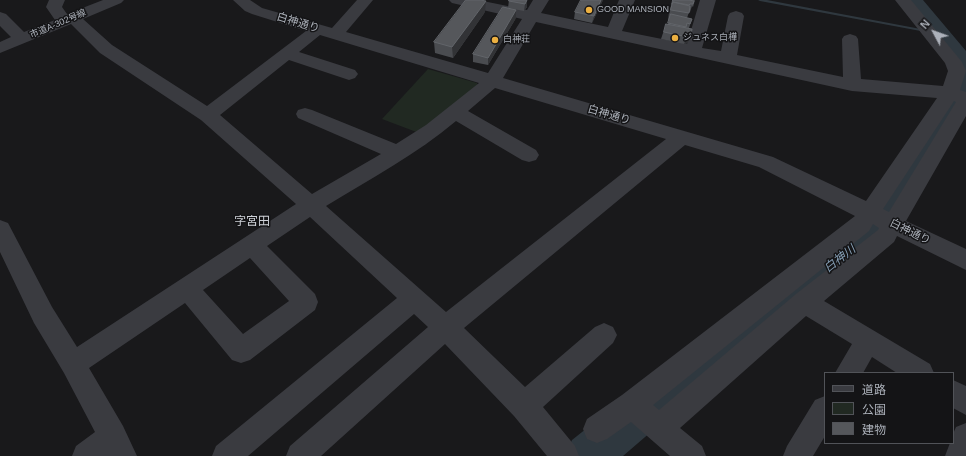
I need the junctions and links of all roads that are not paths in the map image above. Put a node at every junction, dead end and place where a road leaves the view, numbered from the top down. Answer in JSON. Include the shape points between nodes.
{"nodes":[{"id":1,"x":57,"y":0,"type":"edge"},
{"id":2,"x":116,"y":0,"type":"edge"},
{"id":3,"x":241,"y":0,"type":"edge"},
{"id":4,"x":365,"y":0,"type":"edge"},
{"id":5,"x":457,"y":0,"type":"edge"},
{"id":6,"x":627,"y":0,"type":"edge"},
{"id":7,"x":708,"y":0,"type":"edge"},
{"id":8,"x":903,"y":0,"type":"edge"},
{"id":9,"x":921,"y":0,"type":"edge"},
{"id":10,"x":536,"y":8,"type":"edge"},
{"id":11,"x":736,"y":16,"type":"dead end"},
{"id":12,"x":0,"y":17,"type":"edge"},
{"id":13,"x":69,"y":19,"type":"junction"},
{"id":14,"x":326,"y":32,"type":"junction"},
{"id":15,"x":613,"y":34,"type":"junction"},
{"id":16,"x":850,"y":38,"type":"dead end"},
{"id":17,"x":22,"y":39,"type":"junction"},
{"id":18,"x":0,"y":48,"type":"edge"},
{"id":19,"x":693,"y":51,"type":"junction"},
{"id":20,"x":286,"y":54,"type":"junction"},
{"id":21,"x":966,"y":57,"type":"edge"},
{"id":22,"x":728,"y":58,"type":"junction"},
{"id":23,"x":349,"y":74,"type":"dead end"},
{"id":24,"x":492,"y":81,"type":"junction"},
{"id":25,"x":852,"y":84,"type":"junction"},
{"id":26,"x":959,"y":97,"type":"edge"},
{"id":27,"x":455,"y":112,"type":"junction"},
{"id":28,"x":305,"y":114,"type":"dead end"},
{"id":29,"x":208,"y":115,"type":"junction"},
{"id":30,"x":682,"y":137,"type":"junction"},
{"id":31,"x":398,"y":153,"type":"junction"},
{"id":32,"x":529,"y":156,"type":"dead end"},
{"id":33,"x":311,"y":205,"type":"junction"},
{"id":34,"x":881,"y":218,"type":"junction"},
{"id":35,"x":0,"y":229,"type":"edge"},
{"id":36,"x":252,"y":244,"type":"junction"},
{"id":37,"x":966,"y":260,"type":"edge"},
{"id":38,"x":187,"y":288,"type":"junction"},
{"id":39,"x":414,"y":299,"type":"junction"},
{"id":40,"x":805,"y":302,"type":"junction"},
{"id":41,"x":446,"y":327,"type":"junction"},
{"id":42,"x":604,"y":335,"type":"dead end"},
{"id":43,"x":868,"y":341,"type":"junction"},
{"id":44,"x":73,"y":364,"type":"junction"},
{"id":45,"x":849,"y":372,"type":"edge"},
{"id":46,"x":918,"y":372,"type":"edge"},
{"id":47,"x":954,"y":394,"type":"edge"},
{"id":48,"x":966,"y":401,"type":"edge"},
{"id":49,"x":524,"y":406,"type":"junction"},
{"id":50,"x":824,"y":412,"type":"edge"},
{"id":51,"x":644,"y":415,"type":"junction"},
{"id":52,"x":597,"y":429,"type":"dead end"},
{"id":53,"x":966,"y":437,"type":"edge"},
{"id":54,"x":118,"y":446,"type":"edge"},
{"id":55,"x":86,"y":456,"type":"edge"},
{"id":56,"x":226,"y":456,"type":"edge"},
{"id":57,"x":300,"y":456,"type":"edge"},
{"id":58,"x":565,"y":456,"type":"edge"},
{"id":59,"x":692,"y":456,"type":"edge"},
{"id":60,"x":797,"y":456,"type":"edge"},
{"id":61,"x":959,"y":456,"type":"edge"}],
"edges":[{"from":1,"to":13,"type":"street","via":[[54,6]]},
{"from":2,"to":13,"type":"street","name":"市道A-302号線"},
{"from":3,"to":14,"type":"street","name":"白神通り","via":[[257,11]]},
{"from":4,"to":14,"type":"street"},
{"from":5,"to":10,"type":"street"},
{"from":6,"to":15,"type":"street"},
{"from":7,"to":19,"type":"street"},
{"from":8,"to":26,"type":"street","via":[[953,62],[957,71]]},
{"from":9,"to":21,"type":"street"},
{"from":10,"to":15,"type":"street"},
{"from":10,"to":24,"type":"street"},
{"from":11,"to":22,"type":"street"},
{"from":12,"to":17,"type":"street"},
{"from":13,"to":17,"type":"street","name":"市道A-302号線"},
{"from":13,"to":29,"type":"street","via":[[106,49]]},
{"from":14,"to":20,"type":"street"},
{"from":14,"to":24,"type":"street","name":"白神通り"},
{"from":15,"to":19,"type":"street"},
{"from":16,"to":25,"type":"street"},
{"from":17,"to":18,"type":"street","name":"市道A-302号線"},
{"from":19,"to":22,"type":"street"},
{"from":20,"to":23,"type":"street"},
{"from":20,"to":29,"type":"street"},
{"from":22,"to":25,"type":"street"},
{"from":24,"to":27,"type":"street"},
{"from":24,"to":30,"type":"street","name":"白神通り"},
{"from":25,"to":26,"type":"street"},
{"from":26,"to":34,"type":"street"},
{"from":27,"to":31,"type":"street"},
{"from":27,"to":32,"type":"street"},
{"from":28,"to":31,"type":"street"},
{"from":29,"to":33,"type":"street"},
{"from":30,"to":34,"type":"street","name":"白神通り","via":[[766,162]]},
{"from":30,"to":41,"type":"street"},
{"from":31,"to":33,"type":"street"},
{"from":33,"to":36,"type":"street"},
{"from":33,"to":39,"type":"street"},
{"from":34,"to":37,"type":"street","name":"白神通り"},
{"from":34,"to":40,"type":"street","via":[[886,236]]},
{"from":34,"to":51,"type":"street","via":[[861,224]]},
{"from":35,"to":44,"type":"street","via":[[43,315]]},
{"from":36,"to":38,"type":"street"},
{"from":36,"to":38,"type":"street","via":[[306,302],[241,351]]},
{"from":38,"to":44,"type":"street"},
{"from":39,"to":41,"type":"street"},
{"from":39,"to":56,"type":"street"},
{"from":40,"to":43,"type":"street"},
{"from":40,"to":51,"type":"street"},
{"from":41,"to":49,"type":"street"},
{"from":41,"to":57,"type":"street"},
{"from":42,"to":49,"type":"street"},
{"from":43,"to":45,"type":"street"},
{"from":43,"to":46,"type":"street"},
{"from":44,"to":54,"type":"street"},
{"from":47,"to":48,"type":"street"},
{"from":49,"to":58,"type":"street"},
{"from":50,"to":60,"type":"street"},
{"from":51,"to":52,"type":"street"},
{"from":51,"to":59,"type":"street"},
{"from":53,"to":61,"type":"street"},
{"from":54,"to":55,"type":"street"}]}
